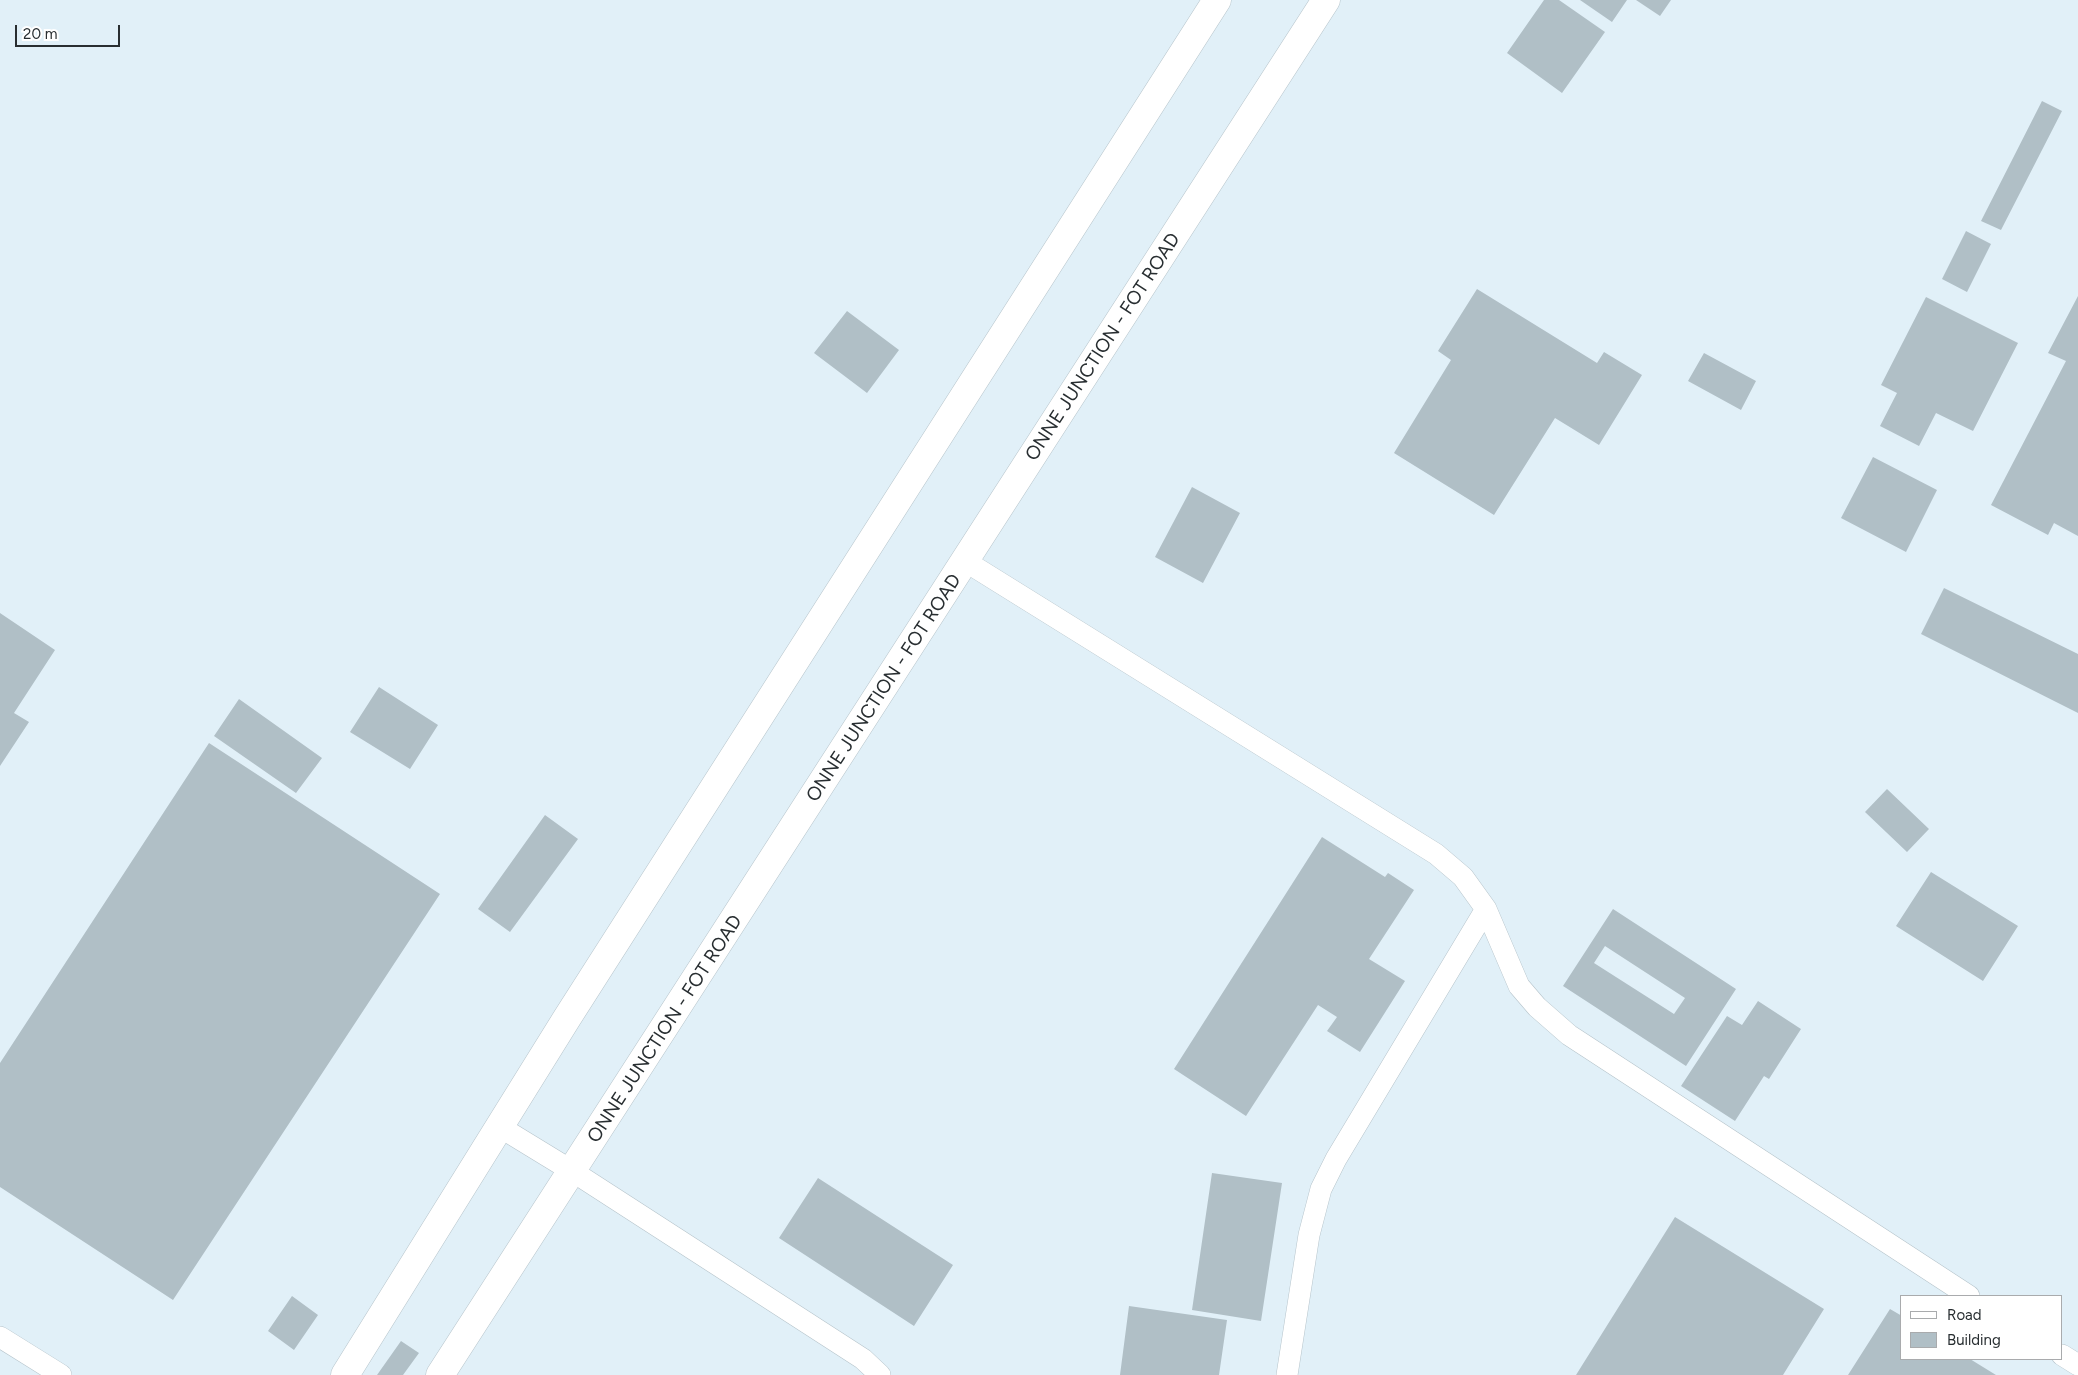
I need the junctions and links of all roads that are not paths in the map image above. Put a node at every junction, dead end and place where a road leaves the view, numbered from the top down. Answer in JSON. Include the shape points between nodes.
{"nodes":[{"id":1,"x":1217,"y":0,"type":"edge"},
{"id":2,"x":1326,"y":0,"type":"edge"},
{"id":3,"x":965,"y":561,"type":"junction"},
{"id":4,"x":1486,"y":909,"type":"junction"},
{"id":5,"x":500,"y":1127,"type":"junction"},
{"id":6,"x":572,"y":1171,"type":"junction"},
{"id":7,"x":1967,"y":1295,"type":"edge"},
{"id":8,"x":0,"y":1337,"type":"edge"},
{"id":9,"x":2063,"y":1356,"type":"edge"},
{"id":10,"x":2078,"y":1365,"type":"edge"},
{"id":11,"x":61,"y":1375,"type":"edge"},
{"id":12,"x":345,"y":1375,"type":"edge"},
{"id":13,"x":440,"y":1375,"type":"edge"},
{"id":14,"x":880,"y":1375,"type":"edge"},
{"id":15,"x":1287,"y":1375,"type":"edge"}],
"edges":[{"from":1,"to":5,"type":"street"},
{"from":2,"to":3,"type":"street","name":"ONNE JUNCTION - FOT ROAD"},
{"from":3,"to":4,"type":"lane","via":[[1436,854],[1463,877]]},
{"from":3,"to":6,"type":"street","name":"ONNE JUNCTION - FOT ROAD"},
{"from":4,"to":7,"type":"lane","via":[[1519,986],[1569,1035]]},
{"from":4,"to":15,"type":"lane","via":[[1321,1188],[1309,1235]]},
{"from":5,"to":6,"type":"lane"},
{"from":5,"to":12,"type":"street"},
{"from":6,"to":13,"type":"street","name":"ONNE JUNCTION - FOT ROAD"},
{"from":6,"to":14,"type":"lane","via":[[863,1359]]},
{"from":8,"to":11,"type":"lane"},
{"from":9,"to":10,"type":"lane"}]}
